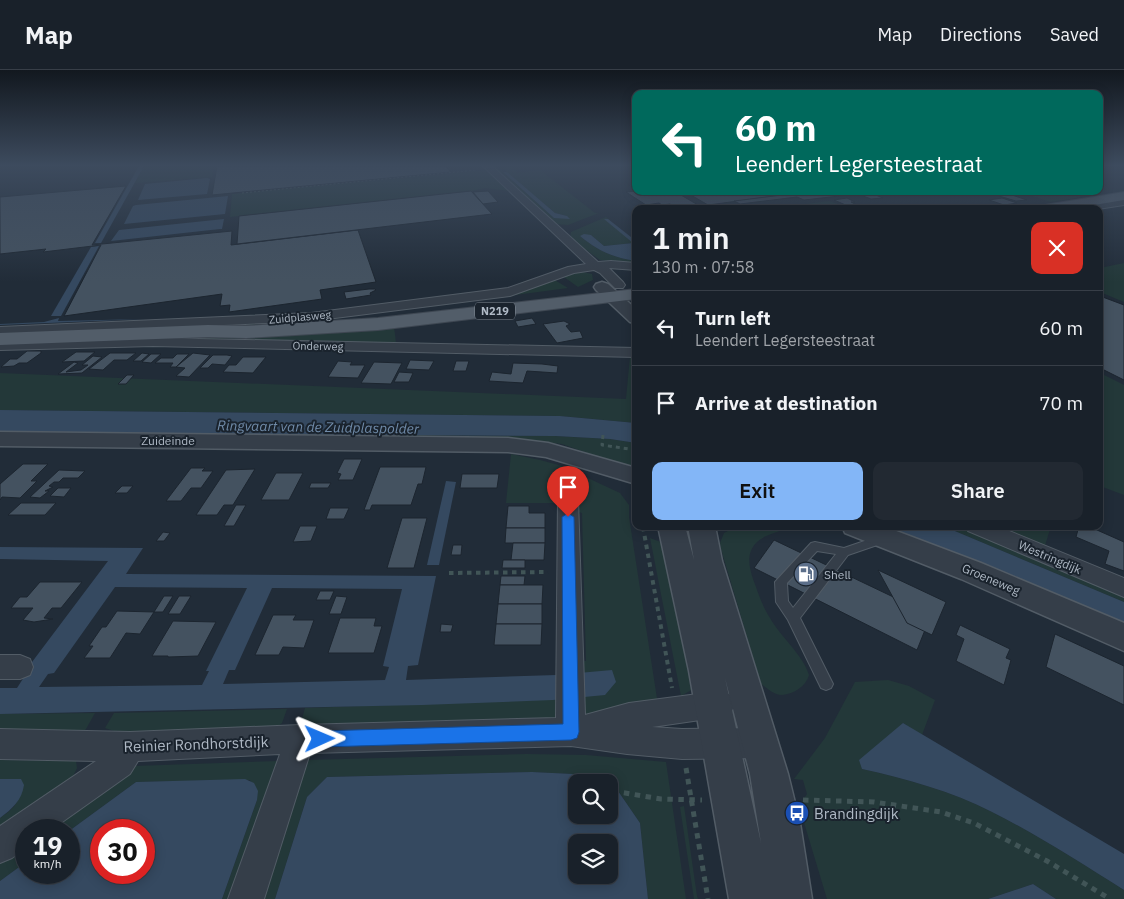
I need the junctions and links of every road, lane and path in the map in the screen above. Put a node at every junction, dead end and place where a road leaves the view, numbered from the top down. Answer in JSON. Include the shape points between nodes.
{"nodes":[{"id":1,"x":528,"y":205,"type":"edge"},
{"id":2,"x":632,"y":265,"type":"edge"},
{"id":3,"x":595,"y":266,"type":"junction"},
{"id":4,"x":627,"y":298,"type":"edge"},
{"id":5,"x":0,"y":331,"type":"edge"},
{"id":6,"x":0,"y":338,"type":"edge"},
{"id":7,"x":0,"y":346,"type":"edge"},
{"id":8,"x":632,"y":353,"type":"edge"},
{"id":9,"x":603,"y":435,"type":"dead end"},
{"id":10,"x":0,"y":440,"type":"edge"},
{"id":11,"x":632,"y":449,"type":"edge"},
{"id":12,"x":575,"y":458,"type":"junction"},
{"id":13,"x":632,"y":475,"type":"edge"},
{"id":14,"x":632,"y":489,"type":"edge"},
{"id":15,"x":568,"y":499,"type":"dead end"},
{"id":16,"x":644,"y":530,"type":"edge"},
{"id":17,"x":672,"y":530,"type":"edge"},
{"id":18,"x":702,"y":530,"type":"edge"},
{"id":19,"x":986,"y":530,"type":"edge"},
{"id":20,"x":849,"y":539,"type":"edge"},
{"id":21,"x":449,"y":572,"type":"dead end"},
{"id":22,"x":569,"y":572,"type":"junction"},
{"id":23,"x":1124,"y":588,"type":"edge"},
{"id":24,"x":794,"y":618,"type":"junction"},
{"id":25,"x":1124,"y":637,"type":"edge"},
{"id":26,"x":826,"y":684,"type":"dead end"},
{"id":27,"x":713,"y":704,"type":"junction"},
{"id":28,"x":749,"y":704,"type":"junction"},
{"id":29,"x":676,"y":710,"type":"junction"},
{"id":30,"x":571,"y":722,"type":"junction"},
{"id":31,"x":300,"y":739,"type":"junction"},
{"id":32,"x":760,"y":743,"type":"junction"},
{"id":33,"x":0,"y":744,"type":"edge"},
{"id":34,"x":721,"y":744,"type":"junction"},
{"id":35,"x":130,"y":747,"type":"junction"},
{"id":36,"x":618,"y":792,"type":"edge"},
{"id":37,"x":692,"y":800,"type":"junction"},
{"id":38,"x":732,"y":800,"type":"junction"},
{"id":39,"x":775,"y":800,"type":"junction"},
{"id":40,"x":0,"y":846,"type":"edge"},
{"id":41,"x":246,"y":899,"type":"edge"},
{"id":42,"x":708,"y":899,"type":"edge"},
{"id":43,"x":751,"y":899,"type":"edge"},
{"id":44,"x":790,"y":899,"type":"edge"},
{"id":45,"x":1110,"y":899,"type":"edge"}],
"edges":[{"from":1,"to":3,"type":"street"},
{"from":2,"to":3,"type":"street","name":"Zuidplasweg"},
{"from":3,"to":4,"type":"street","via":[[604,270]]},
{"from":3,"to":4,"type":"street","via":[[594,270]]},
{"from":3,"to":5,"type":"street","name":"Zuidplasweg","via":[[572,270],[510,292],[311,317]]},
{"from":4,"to":6,"type":"main road","name":"Zuidplasweg","number":"N219","via":[[378,324],[246,332]]},
{"from":7,"to":8,"type":"street","name":"Onderweg","via":[[153,342]]},
{"from":9,"to":11,"type":"path","via":[[602,444]]},
{"from":10,"to":12,"type":"street","name":"Zuideinde","via":[[508,445],[548,450]]},
{"from":12,"to":13,"type":"street","name":"Zuideinde"},
{"from":12,"to":14,"type":"street","name":"Zuideinde","via":[[593,471]]},
{"from":15,"to":22,"type":"street"},
{"from":16,"to":29,"type":"path"},
{"from":17,"to":27,"type":"street"},
{"from":18,"to":28,"type":"street"},
{"from":19,"to":23,"type":"street","name":"Westringdijk"},
{"from":20,"to":24,"type":"lane"},
{"from":20,"to":24,"type":"lane","via":[[815,546],[781,582],[782,602]]},
{"from":20,"to":25,"type":"street","name":"Groeneweg","via":[[887,537]]},
{"from":21,"to":22,"type":"path"},
{"from":22,"to":30,"type":"street"},
{"from":24,"to":26,"type":"lane"},
{"from":27,"to":28,"type":"street","name":"Reinier Rondhorstdijk"},
{"from":27,"to":29,"type":"street","name":"Reinier Rondhorstdijk"},
{"from":27,"to":34,"type":"street"},
{"from":28,"to":32,"type":"street"},
{"from":29,"to":30,"type":"street","name":"Reinier Rondhorstdijk"},
{"from":30,"to":31,"type":"street","name":"Reinier Rondhorstdijk"},
{"from":30,"to":34,"type":"street","name":"Reinier Rondhorstdijk","via":[[627,740]]},
{"from":31,"to":35,"type":"street","name":"Reinier Rondhorstdijk"},
{"from":31,"to":41,"type":"street"},
{"from":32,"to":34,"type":"street","name":"Reinier Rondhorstdijk"},
{"from":32,"to":39,"type":"street"},
{"from":33,"to":35,"type":"street","name":"Reinier Rondhorstdijk"},
{"from":34,"to":38,"type":"street"},
{"from":35,"to":40,"type":"street","via":[[119,763]]},
{"from":36,"to":37,"type":"path"},
{"from":37,"to":38,"type":"path"},
{"from":37,"to":42,"type":"path"},
{"from":38,"to":43,"type":"street"},
{"from":39,"to":44,"type":"street"},
{"from":39,"to":45,"type":"path","via":[[874,802],[941,812],[974,823],[1031,852]]}]}
